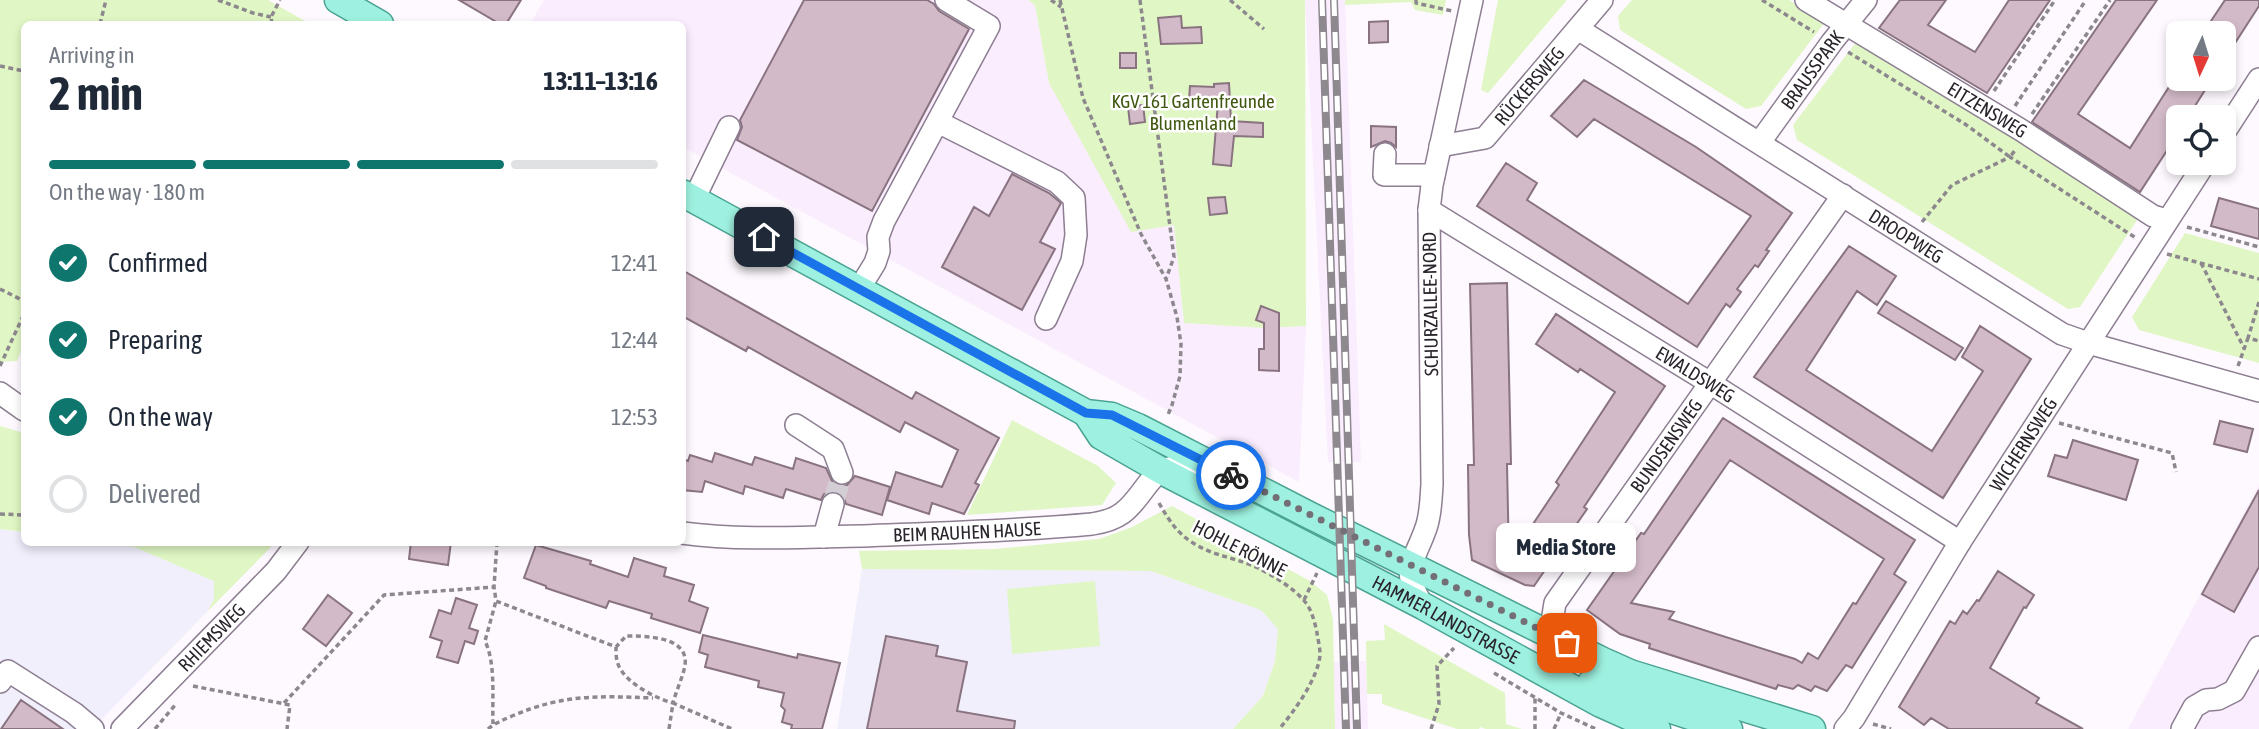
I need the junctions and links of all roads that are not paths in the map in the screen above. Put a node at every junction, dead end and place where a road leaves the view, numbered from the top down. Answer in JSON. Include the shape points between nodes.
{"nodes":[{"id":1,"x":338,"y":0,"type":"edge"},
{"id":2,"x":946,"y":0,"type":"edge"},
{"id":3,"x":1602,"y":0,"type":"edge"},
{"id":4,"x":1806,"y":0,"type":"edge"},
{"id":5,"x":1866,"y":0,"type":"edge"},
{"id":6,"x":1470,"y":7,"type":"edge"},
{"id":7,"x":375,"y":21,"type":"edge"},
{"id":8,"x":1847,"y":26,"type":"junction"},
{"id":9,"x":1578,"y":29,"type":"junction"},
{"id":10,"x":2259,"y":79,"type":"edge"},
{"id":11,"x":2236,"y":114,"type":"edge"},
{"id":12,"x":938,"y":122,"type":"junction"},
{"id":13,"x":729,"y":127,"type":"dead end"},
{"id":14,"x":1760,"y":142,"type":"junction"},
{"id":15,"x":1440,"y":146,"type":"junction"},
{"id":16,"x":1385,"y":154,"type":"dead end"},
{"id":17,"x":1434,"y":175,"type":"junction"},
{"id":18,"x":2197,"y":175,"type":"edge"},
{"id":19,"x":1843,"y":195,"type":"junction"},
{"id":20,"x":688,"y":196,"type":"edge"},
{"id":21,"x":1429,"y":210,"type":"junction"},
{"id":22,"x":2166,"y":222,"type":"junction"},
{"id":23,"x":859,"y":289,"type":"junction"},
{"id":24,"x":1046,"y":319,"type":"dead end"},
{"id":25,"x":2088,"y":343,"type":"junction"},
{"id":26,"x":1710,"y":383,"type":"junction"},
{"id":27,"x":2259,"y":391,"type":"edge"},
{"id":28,"x":0,"y":393,"type":"edge"},
{"id":29,"x":21,"y":408,"type":"edge"},
{"id":30,"x":1086,"y":413,"type":"junction"},
{"id":31,"x":796,"y":425,"type":"dead end"},
{"id":32,"x":1161,"y":471,"type":"junction"},
{"id":33,"x":842,"y":473,"type":"dead end"},
{"id":34,"x":1229,"y":474,"type":"junction"},
{"id":35,"x":832,"y":504,"type":"tunnel mouth"},
{"id":36,"x":686,"y":534,"type":"edge"},
{"id":37,"x":824,"y":537,"type":"junction"},
{"id":38,"x":1960,"y":542,"type":"junction"},
{"id":39,"x":295,"y":546,"type":"edge"},
{"id":40,"x":1410,"y":565,"type":"junction"},
{"id":41,"x":1423,"y":606,"type":"junction"},
{"id":42,"x":1549,"y":634,"type":"junction"},
{"id":43,"x":2259,"y":647,"type":"edge"},
{"id":44,"x":1519,"y":659,"type":"junction"},
{"id":45,"x":0,"y":682,"type":"edge"},
{"id":46,"x":93,"y":729,"type":"edge"},
{"id":47,"x":122,"y":729,"type":"edge"},
{"id":48,"x":1657,"y":729,"type":"edge"},
{"id":49,"x":1729,"y":729,"type":"edge"},
{"id":50,"x":1812,"y":729,"type":"edge"},
{"id":51,"x":1845,"y":729,"type":"edge"},
{"id":52,"x":2182,"y":729,"type":"edge"}],
"edges":[{"from":1,"to":7,"type":"main road"},
{"from":2,"to":12,"type":"street","via":[[989,26]]},
{"from":3,"to":9,"type":"street","name":"RÜCKERSWEG"},
{"from":4,"to":8,"type":"street","name":"EITZENSWEG"},
{"from":5,"to":8,"type":"street","name":"BRAUSSPARK"},
{"from":6,"to":15,"type":"street","name":"SCHURZALLEE-NORD"},
{"from":8,"to":14,"type":"street","name":"BRAUSSPARK"},
{"from":8,"to":22,"type":"street","name":"EITZENSWEG"},
{"from":9,"to":14,"type":"street","name":"DROOPWEG"},
{"from":9,"to":15,"type":"street","name":"RÜCKERSWEG","via":[[1485,138]]},
{"from":10,"to":11,"type":"street"},
{"from":12,"to":23,"type":"street","via":[[884,221],[875,263]]},
{"from":12,"to":24,"type":"street","via":[[1057,182],[1074,198],[1072,261]]},
{"from":13,"to":20,"type":"street"},
{"from":14,"to":19,"type":"street","name":"DROOPWEG"},
{"from":15,"to":17,"type":"street","name":"SCHURZALLEE-NORD"},
{"from":16,"to":17,"type":"street","via":[[1384,174]]},
{"from":17,"to":21,"type":"street","name":"SCHURZALLEE-NORD"},
{"from":18,"to":22,"type":"street","name":"WICHERNSWEG"},
{"from":19,"to":25,"type":"street","name":"DROOPWEG","via":[[2062,334]]},
{"from":19,"to":26,"type":"street","name":"BUNDSENSWEG"},
{"from":20,"to":23,"type":"main road"},
{"from":21,"to":26,"type":"street","name":"EWALDSWEG"},
{"from":21,"to":40,"type":"street","name":"SCHURZALLEE-NORD","via":[[1432,484],[1427,527]]},
{"from":22,"to":25,"type":"street","name":"WICHERNSWEG"},
{"from":23,"to":30,"type":"main road"},
{"from":25,"to":27,"type":"street","name":"DROOPWEG"},
{"from":25,"to":38,"type":"street","name":"WICHERNSWEG"},
{"from":26,"to":38,"type":"street","name":"EWALDSWEG"},
{"from":26,"to":42,"type":"street","name":"BUNDSENSWEG","via":[[1555,603]]},
{"from":28,"to":29,"type":"street"},
{"from":30,"to":32,"type":"main road","name":"HAMMER LANDSTRASSE","via":[[1101,436]]},
{"from":30,"to":34,"type":"main road","name":"HAMMER LANDSTRASSE","via":[[1112,415]]},
{"from":31,"to":33,"type":"street","via":[[833,449]]},
{"from":32,"to":34,"type":"street","via":[[1185,468]]},
{"from":32,"to":37,"type":"street","name":"BEIM RAUHEN HAUSE","via":[[1125,512],[1107,522]]},
{"from":32,"to":41,"type":"main road","name":"HAMMER LANDSTRASSE"},
{"from":34,"to":40,"type":"main road","name":"HAMMER LANDSTRASSE"},
{"from":35,"to":37,"type":"street"},
{"from":36,"to":37,"type":"street","name":"BEIM RAUHEN HAUSE"},
{"from":38,"to":51,"type":"street","name":"WICHERNSWEG"},
{"from":39,"to":47,"type":"street","name":"RHIEMSWEG"},
{"from":40,"to":41,"type":"street","via":[[1413,590]]},
{"from":40,"to":42,"type":"main road","name":"HAMMER LANDSTRASSE"},
{"from":41,"to":44,"type":"main road","name":"HAMMER LANDSTRASSE"},
{"from":42,"to":50,"type":"main road","name":"HAMMER LANDSTRASSE","via":[[1630,673]]},
{"from":43,"to":52,"type":"street","via":[[2234,691],[2194,707]]},
{"from":44,"to":48,"type":"main road","name":"HAMMER LANDSTRASSE"},
{"from":44,"to":49,"type":"main road"},
{"from":45,"to":46,"type":"street","via":[[8,671]]}]}
